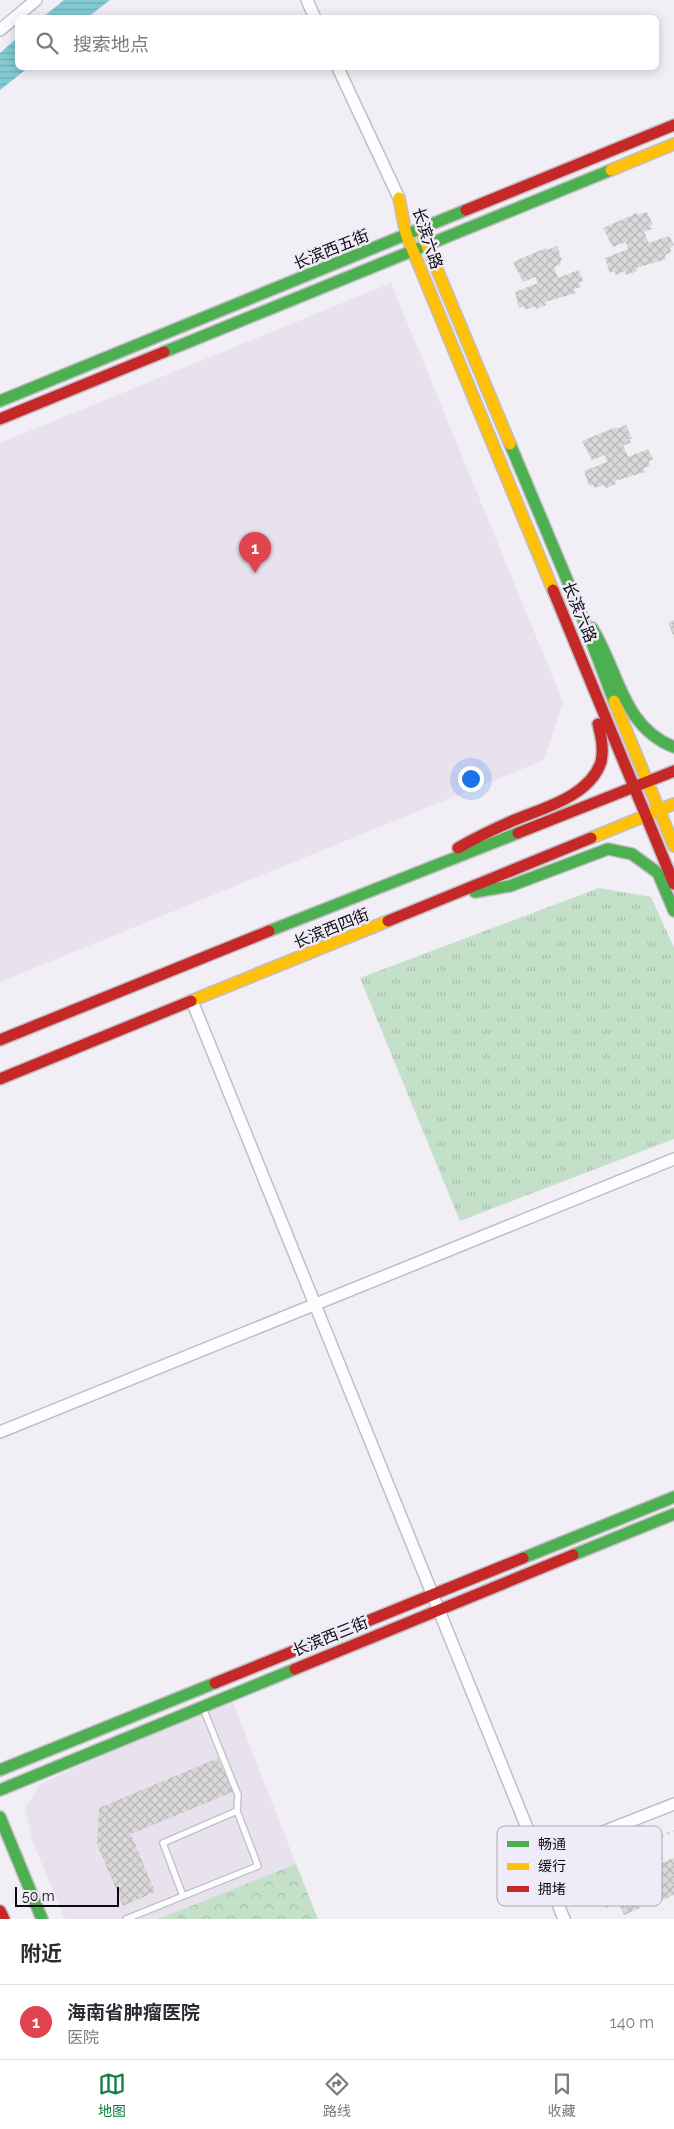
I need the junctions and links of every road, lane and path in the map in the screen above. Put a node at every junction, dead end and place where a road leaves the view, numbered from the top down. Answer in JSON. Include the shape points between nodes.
{"nodes":[{"id":1,"x":36,"y":0,"type":"edge"},
{"id":2,"x":307,"y":0,"type":"edge"},
{"id":3,"x":18,"y":15,"type":"edge"},
{"id":4,"x":314,"y":15,"type":"edge"},
{"id":5,"x":15,"y":18,"type":"edge"},
{"id":6,"x":0,"y":30,"type":"edge"},
{"id":7,"x":339,"y":70,"type":"edge"},
{"id":8,"x":674,"y":125,"type":"edge"},
{"id":9,"x":674,"y":144,"type":"edge"},
{"id":10,"x":399,"y":198,"type":"junction"},
{"id":11,"x":420,"y":228,"type":"junction"},
{"id":12,"x":406,"y":234,"type":"junction"},
{"id":13,"x":426,"y":245,"type":"junction"},
{"id":14,"x":412,"y":250,"type":"junction"},
{"id":15,"x":0,"y":401,"type":"edge"},
{"id":16,"x":0,"y":419,"type":"edge"},
{"id":17,"x":578,"y":606,"type":"junction"},
{"id":18,"x":562,"y":613,"type":"junction"},
{"id":19,"x":674,"y":747,"type":"edge"},
{"id":20,"x":674,"y":771,"type":"edge"},
{"id":21,"x":648,"y":782,"type":"junction"},
{"id":22,"x":634,"y":788,"type":"junction"},
{"id":23,"x":674,"y":804,"type":"edge"},
{"id":24,"x":659,"y":810,"type":"junction"},
{"id":25,"x":646,"y":816,"type":"junction"},
{"id":26,"x":674,"y":846,"type":"edge"},
{"id":27,"x":425,"y":868,"type":"junction"},
{"id":28,"x":674,"y":884,"type":"edge"},
{"id":29,"x":458,"y":894,"type":"junction"},
{"id":30,"x":674,"y":911,"type":"edge"},
{"id":31,"x":192,"y":1001,"type":"junction"},
{"id":32,"x":0,"y":1040,"type":"edge"},
{"id":33,"x":0,"y":1079,"type":"edge"},
{"id":34,"x":674,"y":1160,"type":"edge"},
{"id":35,"x":316,"y":1305,"type":"junction"},
{"id":36,"x":0,"y":1432,"type":"edge"},
{"id":37,"x":674,"y":1497,"type":"edge"},
{"id":38,"x":674,"y":1514,"type":"edge"},
{"id":39,"x":433,"y":1594,"type":"junction"},
{"id":40,"x":439,"y":1609,"type":"junction"},
{"id":41,"x":202,"y":1706,"type":"junction"},
{"id":42,"x":0,"y":1770,"type":"edge"},
{"id":43,"x":0,"y":1790,"type":"edge"},
{"id":44,"x":674,"y":1804,"type":"edge"},
{"id":45,"x":237,"y":1811,"type":"junction"},
{"id":46,"x":0,"y":1816,"type":"edge"},
{"id":47,"x":526,"y":1826,"type":"edge"},
{"id":48,"x":618,"y":1826,"type":"edge"},
{"id":49,"x":674,"y":1831,"type":"edge"},
{"id":50,"x":662,"y":1836,"type":"edge"},
{"id":51,"x":183,"y":1896,"type":"junction"},
{"id":52,"x":559,"y":1906,"type":"edge"},
{"id":53,"x":0,"y":1911,"type":"edge"},
{"id":54,"x":4,"y":1919,"type":"edge"},
{"id":55,"x":42,"y":1919,"type":"edge"},
{"id":56,"x":126,"y":1919,"type":"edge"},
{"id":57,"x":564,"y":1919,"type":"edge"}],
"edges":[{"from":1,"to":3,"type":"street"},
{"from":2,"to":4,"type":"street"},
{"from":5,"to":6,"type":"street"},
{"from":7,"to":10,"type":"street"},
{"from":8,"to":11,"type":"main road","name":"长滨西五街"},
{"from":9,"to":13,"type":"main road","name":"长滨西五街"},
{"from":10,"to":11,"type":"main road","name":"长滨六路"},
{"from":10,"to":12,"type":"main road","name":"长滨六路"},
{"from":11,"to":12,"type":"main road","name":"长滨西五街"},
{"from":11,"to":13,"type":"main road","name":"长滨六路"},
{"from":12,"to":14,"type":"main road","name":"长滨六路"},
{"from":12,"to":15,"type":"main road","name":"长滨西五街"},
{"from":13,"to":14,"type":"main road","name":"长滨西五街"},
{"from":13,"to":17,"type":"main road","name":"长滨六路"},
{"from":14,"to":16,"type":"main road","name":"长滨西五街"},
{"from":14,"to":18,"type":"main road","name":"长滨六路"},
{"from":17,"to":19,"type":"main road","via":[[605,649],[638,723],[656,740]]},
{"from":17,"to":21,"type":"main road","name":"长滨六路","via":[[594,653]]},
{"from":18,"to":22,"type":"main road","name":"长滨六路"},
{"from":18,"to":27,"type":"main road","via":[[573,663],[604,743],[597,769],[587,785],[572,796],[486,832]]},
{"from":20,"to":21,"type":"main road","name":"长滨西四街"},
{"from":21,"to":22,"type":"main road","name":"长滨西四街"},
{"from":21,"to":24,"type":"main road","name":"长滨六路"},
{"from":22,"to":25,"type":"main road","name":"长滨六路"},
{"from":22,"to":27,"type":"main road","name":"长滨西四街"},
{"from":23,"to":24,"type":"main road","name":"长滨西四街"},
{"from":24,"to":25,"type":"main road","name":"长滨西四街"},
{"from":24,"to":26,"type":"main road","name":"长滨六路"},
{"from":25,"to":28,"type":"main road","name":"长滨六路"},
{"from":25,"to":29,"type":"main road","name":"长滨西四街"},
{"from":27,"to":32,"type":"main road","name":"长滨西四街"},
{"from":29,"to":30,"type":"main road","via":[[510,886],[608,849],[632,854],[653,868]]},
{"from":29,"to":31,"type":"main road","name":"长滨西四街"},
{"from":31,"to":33,"type":"main road","name":"长滨西四街"},
{"from":31,"to":35,"type":"street"},
{"from":34,"to":35,"type":"street"},
{"from":35,"to":36,"type":"street"},
{"from":35,"to":39,"type":"street"},
{"from":37,"to":39,"type":"main road","name":"长滨西三街"},
{"from":38,"to":40,"type":"main road","name":"长滨西三街"},
{"from":39,"to":40,"type":"street"},
{"from":39,"to":42,"type":"main road","name":"长滨西三街"},
{"from":40,"to":41,"type":"main road","name":"长滨西三街"},
{"from":40,"to":47,"type":"street"},
{"from":41,"to":43,"type":"main road","name":"长滨西三街"},
{"from":41,"to":45,"type":"lane","via":[[238,1795]]},
{"from":44,"to":48,"type":"street"},
{"from":45,"to":51,"type":"lane","via":[[163,1843]]},
{"from":45,"to":51,"type":"lane","via":[[258,1866]]},
{"from":46,"to":55,"type":"main road"},
{"from":49,"to":50,"type":"path"},
{"from":51,"to":56,"type":"lane"},
{"from":52,"to":57,"type":"street"},
{"from":53,"to":54,"type":"main road"}]}
